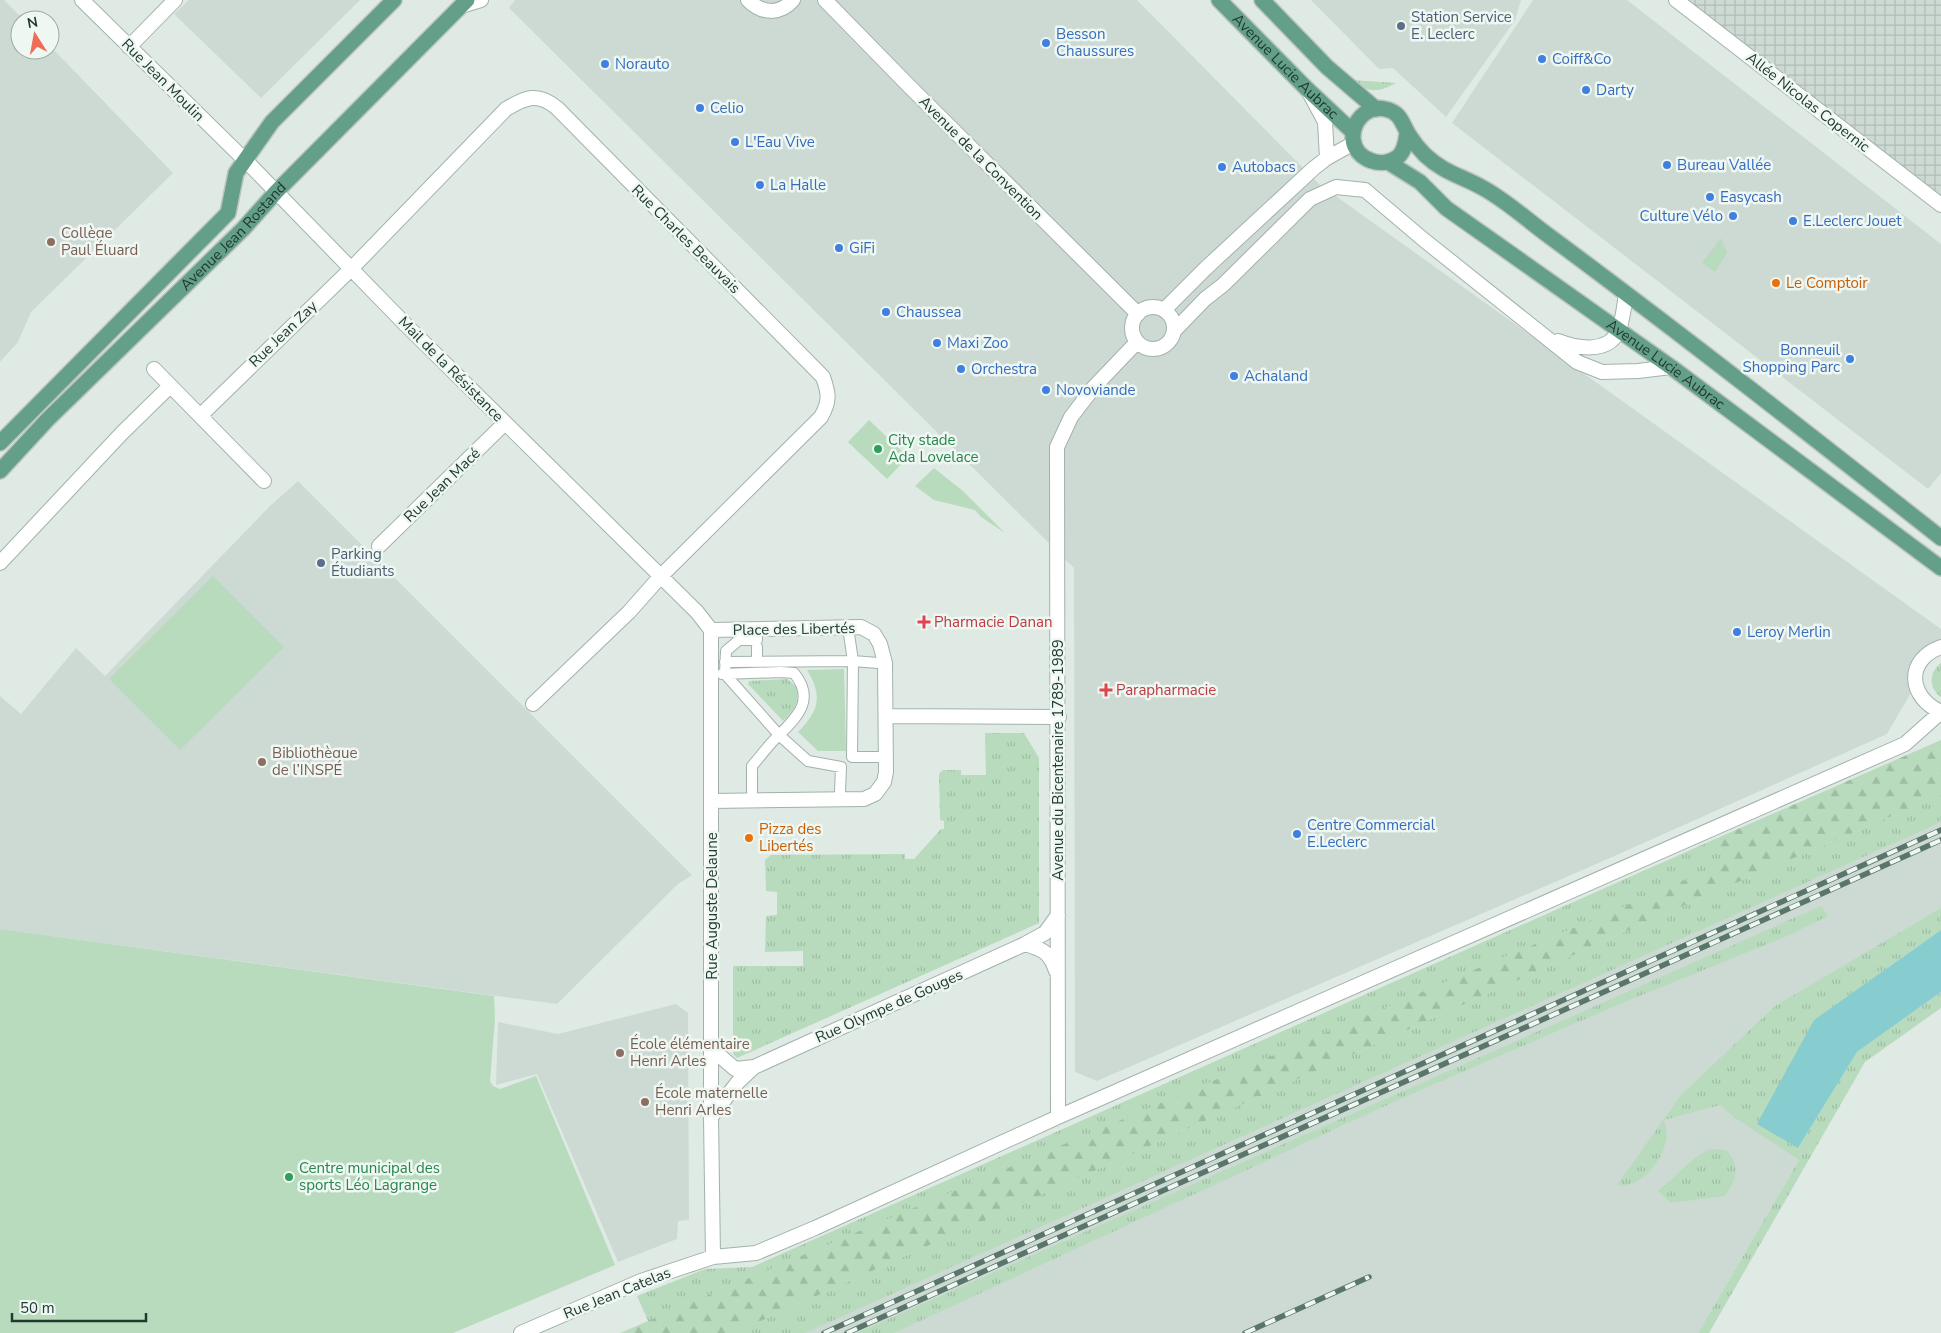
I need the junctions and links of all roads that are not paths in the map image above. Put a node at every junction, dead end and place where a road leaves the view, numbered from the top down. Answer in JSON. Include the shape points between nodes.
{"nodes":[{"id":1,"x":82,"y":0,"type":"edge"},
{"id":2,"x":175,"y":0,"type":"edge"},
{"id":3,"x":394,"y":0,"type":"edge"},
{"id":4,"x":481,"y":0,"type":"edge"},
{"id":5,"x":748,"y":0,"type":"edge"},
{"id":6,"x":793,"y":0,"type":"edge"},
{"id":7,"x":826,"y":0,"type":"edge"},
{"id":8,"x":1219,"y":0,"type":"edge"},
{"id":9,"x":1262,"y":0,"type":"edge"},
{"id":10,"x":1676,"y":0,"type":"edge"},
{"id":11,"x":464,"y":3,"type":"edge"},
{"id":12,"x":129,"y":47,"type":"junction"},
{"id":13,"x":1307,"y":89,"type":"junction"},
{"id":14,"x":1376,"y":109,"type":"junction"},
{"id":15,"x":1407,"y":133,"type":"junction"},
{"id":16,"x":1353,"y":138,"type":"junction"},
{"id":17,"x":1327,"y":158,"type":"junction"},
{"id":18,"x":244,"y":160,"type":"junction"},
{"id":19,"x":1388,"y":162,"type":"junction"},
{"id":20,"x":276,"y":192,"type":"junction"},
{"id":21,"x":1941,"y":205,"type":"edge"},
{"id":22,"x":351,"y":268,"type":"junction"},
{"id":23,"x":1626,"y":294,"type":"junction"},
{"id":24,"x":1164,"y":310,"type":"junction"},
{"id":25,"x":1138,"y":314,"type":"junction"},
{"id":26,"x":1175,"y":330,"type":"junction"},
{"id":27,"x":1619,"y":331,"type":"junction"},
{"id":28,"x":1548,"y":338,"type":"junction"},
{"id":29,"x":1137,"y":342,"type":"junction"},
{"id":30,"x":1671,"y":367,"type":"junction"},
{"id":31,"x":154,"y":369,"type":"dead end"},
{"id":32,"x":170,"y":386,"type":"junction"},
{"id":33,"x":200,"y":416,"type":"junction"},
{"id":34,"x":505,"y":423,"type":"junction"},
{"id":35,"x":0,"y":443,"type":"edge"},
{"id":36,"x":0,"y":471,"type":"edge"},
{"id":37,"x":264,"y":481,"type":"dead end"},
{"id":38,"x":1941,"y":538,"type":"edge"},
{"id":39,"x":379,"y":546,"type":"dead end"},
{"id":40,"x":0,"y":562,"type":"edge"},
{"id":41,"x":1941,"y":568,"type":"edge"},
{"id":42,"x":660,"y":577,"type":"junction"},
{"id":43,"x":711,"y":630,"type":"junction"},
{"id":44,"x":758,"y":634,"type":"dead end"},
{"id":45,"x":849,"y":634,"type":"dead end"},
{"id":46,"x":757,"y":647,"type":"dead end"},
{"id":47,"x":1941,"y":647,"type":"edge"},
{"id":48,"x":853,"y":661,"type":"junction"},
{"id":49,"x":725,"y":662,"type":"junction"},
{"id":50,"x":757,"y":662,"type":"junction"},
{"id":51,"x":878,"y":663,"type":"dead end"},
{"id":52,"x":723,"y":674,"type":"junction"},
{"id":53,"x":534,"y":704,"type":"dead end"},
{"id":54,"x":1941,"y":712,"type":"edge"},
{"id":55,"x":886,"y":716,"type":"junction"},
{"id":56,"x":1059,"y":717,"type":"junction"},
{"id":57,"x":780,"y":735,"type":"junction"},
{"id":58,"x":852,"y":757,"type":"junction"},
{"id":59,"x":878,"y":757,"type":"dead end"},
{"id":60,"x":841,"y":767,"type":"junction"},
{"id":61,"x":752,"y":792,"type":"dead end"},
{"id":62,"x":840,"y":792,"type":"dead end"},
{"id":63,"x":711,"y":801,"type":"junction"},
{"id":64,"x":1058,"y":915,"type":"junction"},
{"id":65,"x":1025,"y":944,"type":"junction"},
{"id":66,"x":1058,"y":977,"type":"junction"},
{"id":67,"x":712,"y":1050,"type":"junction"},
{"id":68,"x":754,"y":1067,"type":"junction"},
{"id":69,"x":711,"y":1117,"type":"junction"},
{"id":70,"x":1058,"y":1117,"type":"junction"},
{"id":71,"x":713,"y":1256,"type":"junction"},
{"id":72,"x":521,"y":1333,"type":"edge"}],
"edges":[{"from":1,"to":12,"type":"street","name":"Rue Jean Moulin"},
{"from":2,"to":12,"type":"street"},
{"from":3,"to":18,"type":"main road","name":"Avenue Jean Rostand","via":[[272,122]]},
{"from":4,"to":11,"type":"street"},
{"from":5,"to":6,"type":"street","via":[[770,11],[786,7]]},
{"from":7,"to":25,"type":"street","name":"Avenue de la Convention"},
{"from":8,"to":13,"type":"main road","name":"Avenue Lucie Aubrac"},
{"from":9,"to":14,"type":"main road","name":"Avenue Lucie Aubrac","via":[[1327,67]]},
{"from":10,"to":21,"type":"street","name":"Allée Nicolas Copernic"},
{"from":11,"to":20,"type":"main road","name":"Avenue Jean Rostand"},
{"from":12,"to":18,"type":"street","name":"Rue Jean Moulin"},
{"from":13,"to":16,"type":"main road","name":"Avenue Lucie Aubrac"},
{"from":13,"to":17,"type":"street","via":[[1325,122]]},
{"from":14,"to":15,"type":"main road","name":"Avenue Lucie Aubrac","via":[[1394,112],[1403,121]]},
{"from":14,"to":16,"type":"main road","name":"Avenue Lucie Aubrac","via":[[1360,117]]},
{"from":15,"to":19,"type":"main road","via":[[1405,147]]},
{"from":15,"to":23,"type":"main road","name":"Avenue Lucie Aubrac","via":[[1434,164],[1484,188]]},
{"from":16,"to":17,"type":"street"},
{"from":16,"to":19,"type":"main road","name":"Avenue Lucie Aubrac","via":[[1358,152],[1367,160]]},
{"from":17,"to":24,"type":"street"},
{"from":18,"to":20,"type":"street","name":"Mail de la Résistance"},
{"from":18,"to":35,"type":"main road","name":"Avenue Jean Rostand","via":[[236,173],[228,213]]},
{"from":19,"to":27,"type":"main road","name":"Avenue Lucie Aubrac","via":[[1420,182],[1446,208]]},
{"from":20,"to":22,"type":"street","name":"Mail de la Résistance"},
{"from":20,"to":36,"type":"main road","name":"Avenue Jean Rostand"},
{"from":22,"to":33,"type":"street","name":"Rue Jean Zay"},
{"from":22,"to":34,"type":"street","name":"Mail de la Résistance"},
{"from":22,"to":42,"type":"street","name":"Rue Charles Beauvais","via":[[506,109],[524,98],[546,98],[557,108],[823,377],[828,390],[828,406],[821,417]]},
{"from":23,"to":27,"type":"street"},
{"from":23,"to":38,"type":"main road","name":"Avenue Lucie Aubrac"},
{"from":24,"to":25,"type":"street","via":[[1148,308]]},
{"from":24,"to":26,"type":"street","via":[[1174,322]]},
{"from":25,"to":29,"type":"street","via":[[1132,332]]},
{"from":26,"to":28,"type":"street","via":[[1310,199],[1336,187],[1365,190]]},
{"from":26,"to":29,"type":"street","via":[[1170,342],[1161,348],[1148,349]]},
{"from":27,"to":28,"type":"street","via":[[1613,340],[1594,347],[1575,348]]},
{"from":27,"to":30,"type":"main road","name":"Avenue Lucie Aubrac"},
{"from":28,"to":30,"type":"street","via":[[1577,362],[1602,372]]},
{"from":29,"to":56,"type":"street","name":"Avenue du Bicentenaire 1789-1989","via":[[1077,409],[1057,448]]},
{"from":30,"to":41,"type":"main road","name":"Avenue Lucie Aubrac"},
{"from":31,"to":32,"type":"street"},
{"from":32,"to":33,"type":"street"},
{"from":32,"to":40,"type":"street"},
{"from":33,"to":37,"type":"street"},
{"from":34,"to":39,"type":"street","name":"Rue Jean Macé"},
{"from":34,"to":42,"type":"street","name":"Mail de la Résistance"},
{"from":42,"to":43,"type":"street"},
{"from":42,"to":53,"type":"street","name":"Rue Charles Beauvais","via":[[629,612]]},
{"from":43,"to":55,"type":"street","name":"Place des Libertés","via":[[861,627],[874,634],[880,644],[885,663]]},
{"from":43,"to":63,"type":"street","name":"Rue Auguste Delaune"},
{"from":44,"to":49,"type":"street","via":[[757,640],[739,640],[726,651]]},
{"from":45,"to":48,"type":"street"},
{"from":46,"to":50,"type":"street"},
{"from":47,"to":54,"type":"street","via":[[1931,650],[1916,671],[1920,697],[1929,707]]},
{"from":48,"to":50,"type":"street"},
{"from":48,"to":51,"type":"street"},
{"from":48,"to":58,"type":"street"},
{"from":49,"to":50,"type":"street"},
{"from":49,"to":52,"type":"street"},
{"from":52,"to":57,"type":"street"},
{"from":52,"to":57,"type":"street","via":[[794,673],[803,683],[805,700],[799,713]]},
{"from":54,"to":70,"type":"street","name":"Rue Jean Catelas","via":[[1905,744]]},
{"from":55,"to":56,"type":"street"},
{"from":55,"to":63,"type":"street","name":"Place des Libertés","via":[[886,772],[884,782],[875,794],[864,799]]},
{"from":56,"to":64,"type":"street","name":"Avenue du Bicentenaire 1789-1989"},
{"from":57,"to":60,"type":"street","via":[[808,761]]},
{"from":57,"to":61,"type":"street","via":[[752,766]]},
{"from":58,"to":59,"type":"street"},
{"from":58,"to":60,"type":"street"},
{"from":60,"to":62,"type":"street"},
{"from":63,"to":67,"type":"street","name":"Rue Auguste Delaune"},
{"from":64,"to":65,"type":"street","name":"Rue Olympe de Gouges","via":[[1045,933]]},
{"from":64,"to":66,"type":"street","name":"Avenue du Bicentenaire 1789-1989"},
{"from":65,"to":66,"type":"street","via":[[1044,950]]},
{"from":65,"to":68,"type":"street","name":"Rue Olympe de Gouges"},
{"from":66,"to":70,"type":"street","name":"Avenue du Bicentenaire 1789-1989"},
{"from":67,"to":68,"type":"street","name":"Rue Olympe de Gouges","via":[[735,1069]]},
{"from":67,"to":69,"type":"street","name":"Rue Auguste Delaune"},
{"from":68,"to":69,"type":"street","name":"Rue Olympe de Gouges"},
{"from":69,"to":71,"type":"street","name":"Rue Auguste Delaune"},
{"from":70,"to":71,"type":"street","name":"Rue Jean Catelas","via":[[756,1253]]},
{"from":71,"to":72,"type":"street","name":"Rue Jean Catelas","via":[[640,1281]]}]}
